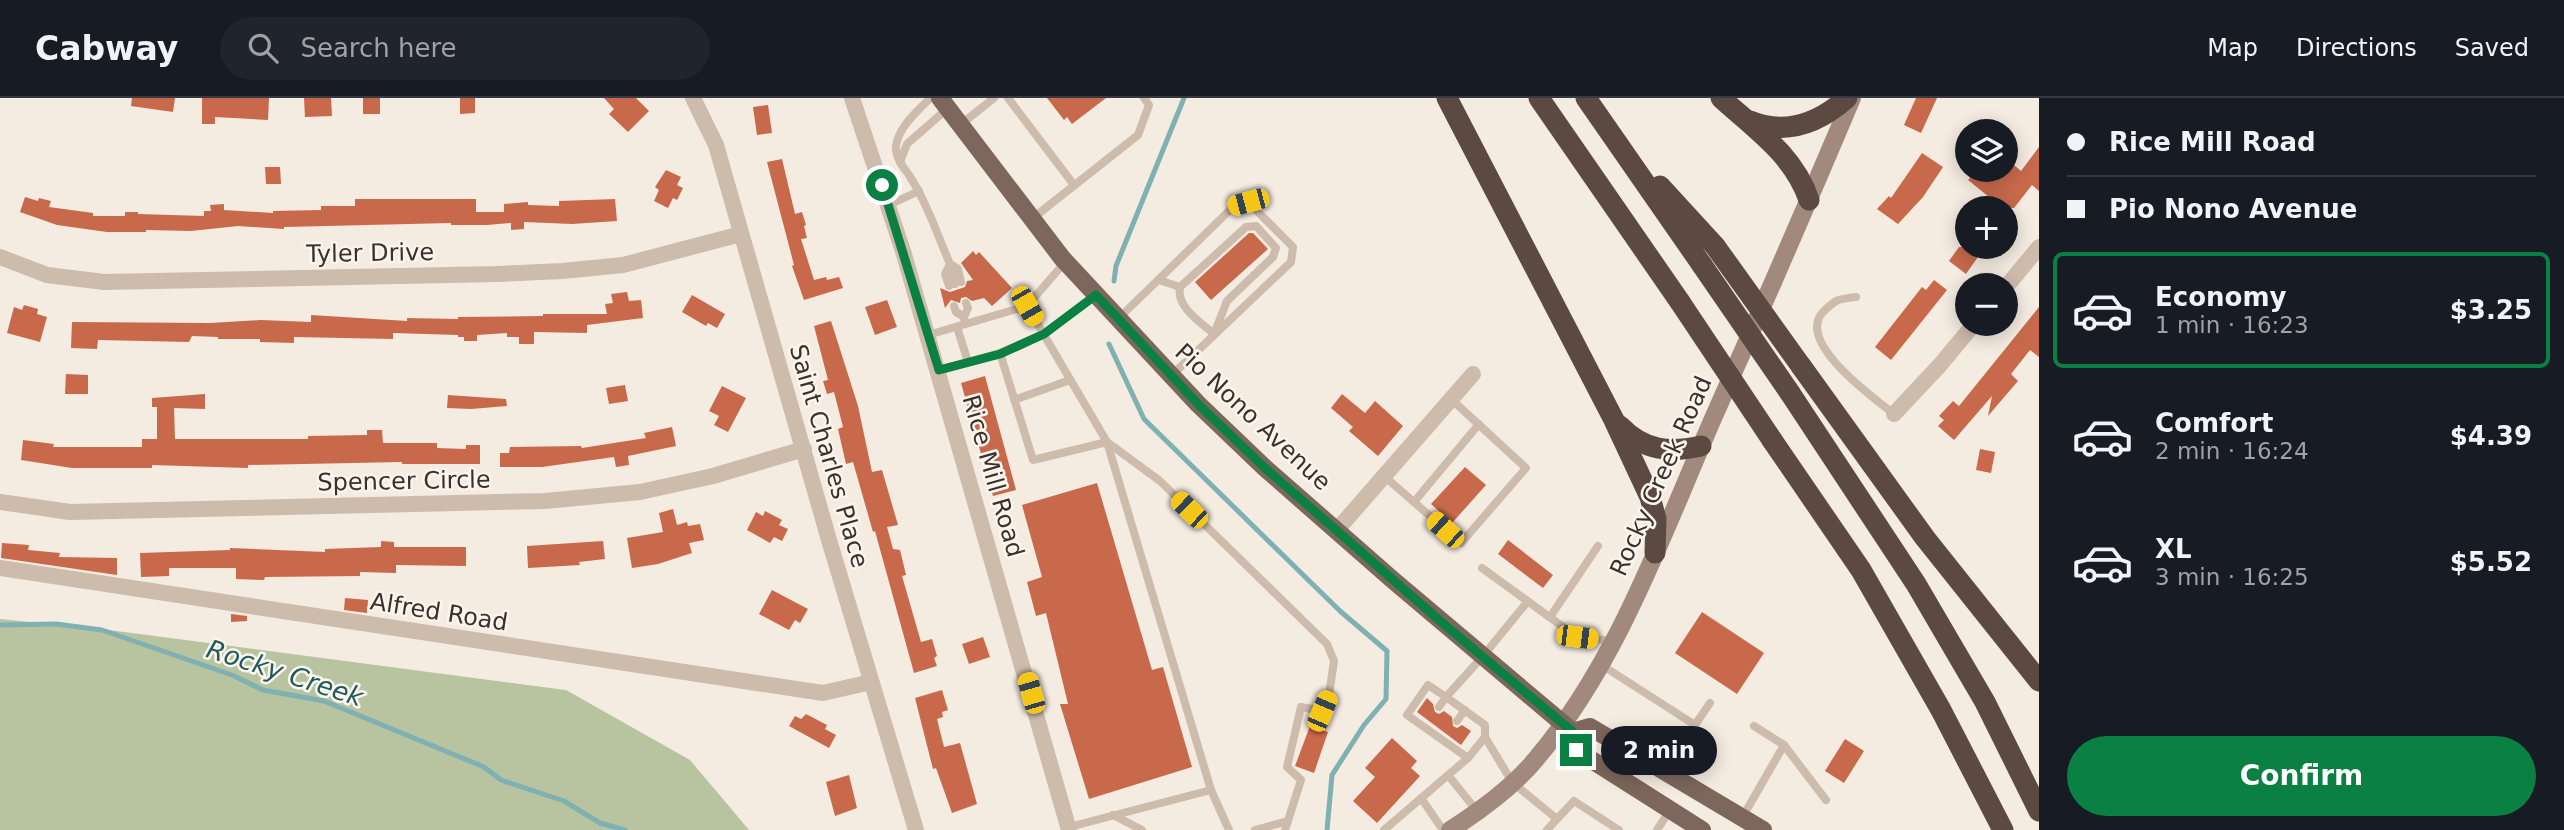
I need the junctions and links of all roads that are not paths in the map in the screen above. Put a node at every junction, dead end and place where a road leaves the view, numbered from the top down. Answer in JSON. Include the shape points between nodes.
{"nodes":[{"id":1,"x":692,"y":98,"type":"edge"},
{"id":2,"x":852,"y":98,"type":"edge"},
{"id":3,"x":930,"y":98,"type":"edge"},
{"id":4,"x":994,"y":98,"type":"edge"},
{"id":5,"x":1009,"y":98,"type":"edge"},
{"id":6,"x":1144,"y":98,"type":"edge"},
{"id":7,"x":1447,"y":98,"type":"edge"},
{"id":8,"x":1539,"y":98,"type":"edge"},
{"id":9,"x":1586,"y":98,"type":"edge"},
{"id":10,"x":1721,"y":98,"type":"edge"},
{"id":11,"x":1850,"y":98,"type":"edge"},
{"id":12,"x":944,"y":103,"type":"edge"},
{"id":13,"x":1745,"y":119,"type":"junction"},
{"id":14,"x":960,"y":125,"type":"junction"},
{"id":15,"x":1617,"y":142,"type":"junction"},
{"id":16,"x":900,"y":162,"type":"junction"},
{"id":17,"x":1074,"y":186,"type":"junction"},
{"id":18,"x":919,"y":191,"type":"junction"},
{"id":19,"x":1809,"y":200,"type":"junction"},
{"id":20,"x":888,"y":205,"type":"junction"},
{"id":21,"x":1033,"y":218,"type":"junction"},
{"id":22,"x":741,"y":234,"type":"junction"},
{"id":23,"x":2039,"y":247,"type":"edge"},
{"id":24,"x":0,"y":257,"type":"edge"},
{"id":25,"x":1066,"y":262,"type":"junction"},
{"id":26,"x":950,"y":264,"type":"junction"},
{"id":27,"x":2018,"y":273,"type":"edge"},
{"id":28,"x":1159,"y":280,"type":"junction"},
{"id":29,"x":1180,"y":287,"type":"junction"},
{"id":30,"x":1096,"y":295,"type":"junction"},
{"id":31,"x":1856,"y":297,"type":"dead end"},
{"id":32,"x":960,"y":304,"type":"dead end"},
{"id":33,"x":1027,"y":306,"type":"junction"},
{"id":34,"x":1118,"y":319,"type":"junction"},
{"id":35,"x":962,"y":323,"type":"junction"},
{"id":36,"x":1044,"y":334,"type":"junction"},
{"id":37,"x":1214,"y":334,"type":"junction"},
{"id":38,"x":928,"y":335,"type":"junction"},
{"id":39,"x":1964,"y":336,"type":"edge"},
{"id":40,"x":1000,"y":354,"type":"junction"},
{"id":41,"x":968,"y":362,"type":"junction"},
{"id":42,"x":939,"y":370,"type":"junction"},
{"id":43,"x":1473,"y":374,"type":"dead end"},
{"id":44,"x":1171,"y":376,"type":"junction"},
{"id":45,"x":1070,"y":380,"type":"junction"},
{"id":46,"x":1451,"y":399,"type":"junction"},
{"id":47,"x":1014,"y":400,"type":"junction"},
{"id":48,"x":1894,"y":414,"type":"joint"},
{"id":49,"x":1614,"y":419,"type":"junction"},
{"id":50,"x":1479,"y":424,"type":"junction"},
{"id":51,"x":1107,"y":442,"type":"junction"},
{"id":52,"x":1701,"y":446,"type":"junction"},
{"id":53,"x":804,"y":449,"type":"junction"},
{"id":54,"x":1384,"y":476,"type":"junction"},
{"id":55,"x":0,"y":502,"type":"edge"},
{"id":56,"x":1414,"y":502,"type":"junction"},
{"id":57,"x":1338,"y":530,"type":"junction"},
{"id":58,"x":1598,"y":546,"type":"dead end"},
{"id":59,"x":1655,"y":553,"type":"junction"},
{"id":60,"x":0,"y":568,"type":"edge"},
{"id":61,"x":1482,"y":568,"type":"dead end"},
{"id":62,"x":1528,"y":601,"type":"junction"},
{"id":63,"x":1550,"y":617,"type":"junction"},
{"id":64,"x":1613,"y":641,"type":"junction"},
{"id":65,"x":1483,"y":656,"type":"junction"},
{"id":66,"x":1600,"y":664,"type":"junction"},
{"id":67,"x":2039,"y":681,"type":"edge"},
{"id":68,"x":871,"y":682,"type":"junction"},
{"id":69,"x":1446,"y":697,"type":"junction"},
{"id":70,"x":1710,"y":703,"type":"dead end"},
{"id":71,"x":1439,"y":708,"type":"dead end"},
{"id":72,"x":1465,"y":710,"type":"junction"},
{"id":73,"x":1457,"y":721,"type":"dead end"},
{"id":74,"x":1695,"y":725,"type":"junction"},
{"id":75,"x":1754,"y":726,"type":"dead end"},
{"id":76,"x":1568,"y":728,"type":"junction"},
{"id":77,"x":1485,"y":737,"type":"junction"},
{"id":78,"x":1784,"y":745,"type":"junction"},
{"id":79,"x":1468,"y":758,"type":"junction"},
{"id":80,"x":1664,"y":772,"type":"junction"},
{"id":81,"x":1448,"y":775,"type":"junction"},
{"id":82,"x":1512,"y":782,"type":"junction"},
{"id":83,"x":1211,"y":790,"type":"junction"},
{"id":84,"x":1421,"y":799,"type":"junction"},
{"id":85,"x":1826,"y":800,"type":"dead end"},
{"id":86,"x":1670,"y":810,"type":"junction"},
{"id":87,"x":1477,"y":811,"type":"junction"},
{"id":88,"x":2039,"y":811,"type":"edge"},
{"id":89,"x":1113,"y":816,"type":"junction"},
{"id":90,"x":1742,"y":818,"type":"junction"},
{"id":91,"x":1557,"y":819,"type":"junction"},
{"id":92,"x":1286,"y":825,"type":"edge"},
{"id":93,"x":1069,"y":828,"type":"edge"},
{"id":94,"x":916,"y":830,"type":"edge"},
{"id":95,"x":1143,"y":830,"type":"edge"},
{"id":96,"x":1230,"y":830,"type":"edge"},
{"id":97,"x":1255,"y":830,"type":"edge"},
{"id":98,"x":1384,"y":830,"type":"edge"},
{"id":99,"x":1443,"y":830,"type":"edge"},
{"id":100,"x":1450,"y":830,"type":"edge"},
{"id":101,"x":1548,"y":830,"type":"edge"},
{"id":102,"x":1619,"y":830,"type":"edge"},
{"id":103,"x":1657,"y":830,"type":"edge"},
{"id":104,"x":1702,"y":830,"type":"edge"},
{"id":105,"x":1763,"y":830,"type":"edge"},
{"id":106,"x":2003,"y":830,"type":"edge"}],
"edges":[{"from":1,"to":22,"type":"street","name":"Saint Charles Place","via":[[716,145]]},
{"from":2,"to":20,"type":"street","name":"Rice Mill Road"},
{"from":3,"to":16,"type":"lane","via":[[901,134],[896,151]]},
{"from":4,"to":14,"type":"lane"},
{"from":5,"to":17,"type":"lane"},
{"from":6,"to":17,"type":"lane","via":[[1149,105],[1138,135]]},
{"from":7,"to":49,"type":"highway"},
{"from":8,"to":106,"type":"highway","bridge":true,"via":[[1861,570]]},
{"from":9,"to":15,"type":"highway"},
{"from":10,"to":13,"type":"highway"},
{"from":11,"to":13,"type":"highway","via":[[1807,125],[1776,128]]},
{"from":11,"to":19,"type":"street","name":"Rocky Creek Road"},
{"from":12,"to":14,"type":"main road","name":"Pio Nono Avenue"},
{"from":12,"to":16,"type":"lane","via":[[908,144]]},
{"from":13,"to":19,"type":"highway","via":[[1798,173]]},
{"from":14,"to":21,"type":"main road","name":"Pio Nono Avenue"},
{"from":15,"to":67,"type":"highway","bridge":true,"via":[[1715,246],[1925,538]]},
{"from":15,"to":88,"type":"highway","bridge":true,"via":[[1923,596],[1985,702]]},
{"from":16,"to":18,"type":"lane"},
{"from":17,"to":21,"type":"lane"},
{"from":18,"to":20,"type":"lane"},
{"from":18,"to":26,"type":"lane"},
{"from":19,"to":52,"type":"street","name":"Rocky Creek Road"},
{"from":20,"to":38,"type":"street","name":"Rice Mill Road"},
{"from":21,"to":25,"type":"main road","name":"Pio Nono Avenue"},
{"from":22,"to":24,"type":"street","name":"Tyler Drive","via":[[623,265],[497,274],[104,282],[47,275]]},
{"from":22,"to":53,"type":"street","name":"Saint Charles Place"},
{"from":23,"to":27,"type":"street"},
{"from":25,"to":30,"type":"main road","name":"Pio Nono Avenue"},
{"from":25,"to":33,"type":"lane"},
{"from":26,"to":26,"type":"lane","via":[[945,274],[955,284],[958,269]]},
{"from":28,"to":29,"type":"lane"},
{"from":28,"to":34,"type":"lane"},
{"from":28,"to":37,"type":"lane","via":[[1234,205],[1248,202],[1293,247],[1291,262]]},
{"from":29,"to":37,"type":"lane","via":[[1182,303]]},
{"from":29,"to":37,"type":"lane","via":[[1246,227],[1256,226],[1276,248],[1273,257],[1227,301]]},
{"from":30,"to":34,"type":"main road","name":"Pio Nono Avenue"},
{"from":30,"to":36,"type":"lane"},
{"from":31,"to":48,"type":"lane","via":[[1835,299],[1819,317],[1818,334],[1828,356]]},
{"from":32,"to":35,"type":"lane"},
{"from":33,"to":35,"type":"lane"},
{"from":33,"to":36,"type":"lane"},
{"from":34,"to":44,"type":"main road","name":"Pio Nono Avenue"},
{"from":35,"to":38,"type":"lane"},
{"from":35,"to":41,"type":"lane"},
{"from":36,"to":40,"type":"lane"},
{"from":36,"to":45,"type":"lane"},
{"from":37,"to":44,"type":"lane"},
{"from":38,"to":42,"type":"street","name":"Rice Mill Road"},
{"from":39,"to":48,"type":"street"},
{"from":40,"to":41,"type":"lane"},
{"from":40,"to":47,"type":"lane"},
{"from":41,"to":42,"type":"lane"},
{"from":42,"to":93,"type":"street","name":"Rice Mill Road"},
{"from":43,"to":46,"type":"street"},
{"from":44,"to":57,"type":"main road","name":"Pio Nono Avenue","via":[[1265,468]]},
{"from":45,"to":47,"type":"lane"},
{"from":45,"to":51,"type":"lane"},
{"from":46,"to":50,"type":"lane"},
{"from":46,"to":54,"type":"street"},
{"from":47,"to":51,"type":"lane","via":[[1033,460]]},
{"from":49,"to":52,"type":"highway","via":[[1629,436],[1660,450]]},
{"from":49,"to":59,"type":"highway","via":[[1654,507]]},
{"from":50,"to":56,"type":"lane"},
{"from":50,"to":56,"type":"lane","via":[[1527,468],[1461,543]]},
{"from":51,"to":83,"type":"lane"},
{"from":51,"to":92,"type":"lane","via":[[1160,481],[1326,644],[1334,661],[1322,711],[1301,706],[1287,767],[1301,779]]},
{"from":52,"to":59,"type":"street","name":"Rocky Creek Road"},
{"from":53,"to":55,"type":"street","name":"Spencer Circle","via":[[640,492],[545,500],[70,512]]},
{"from":53,"to":68,"type":"street","name":"Saint Charles Place"},
{"from":54,"to":56,"type":"lane"},
{"from":54,"to":57,"type":"street"},
{"from":57,"to":65,"type":"main road","name":"Pio Nono Avenue"},
{"from":58,"to":63,"type":"lane"},
{"from":59,"to":64,"type":"street","name":"Rocky Creek Road"},
{"from":60,"to":68,"type":"street","name":"Alfred Road","via":[[823,693]]},
{"from":61,"to":62,"type":"lane"},
{"from":62,"to":63,"type":"lane"},
{"from":62,"to":65,"type":"lane"},
{"from":63,"to":64,"type":"lane","via":[[1577,637]]},
{"from":64,"to":66,"type":"street","name":"Rocky Creek Road"},
{"from":65,"to":69,"type":"lane"},
{"from":65,"to":76,"type":"main road","name":"Pio Nono Avenue"},
{"from":66,"to":74,"type":"lane"},
{"from":66,"to":76,"type":"street","name":"Rocky Creek Road"},
{"from":68,"to":94,"type":"street","name":"Saint Charles Place"},
{"from":69,"to":71,"type":"lane"},
{"from":69,"to":72,"type":"lane"},
{"from":69,"to":79,"type":"lane","via":[[1428,685],[1407,716],[1427,724]]},
{"from":70,"to":74,"type":"lane"},
{"from":72,"to":73,"type":"lane"},
{"from":72,"to":77,"type":"lane","via":[[1485,725]]},
{"from":74,"to":80,"type":"lane"},
{"from":75,"to":78,"type":"lane"},
{"from":76,"to":80,"type":"main road","via":[[1590,727]]},
{"from":76,"to":82,"type":"street","name":"Rocky Creek Road"},
{"from":76,"to":86,"type":"main road","name":"Pio Nono Avenue","via":[[1576,750]]},
{"from":77,"to":79,"type":"lane"},
{"from":77,"to":82,"type":"lane"},
{"from":78,"to":85,"type":"lane"},
{"from":78,"to":90,"type":"lane"},
{"from":79,"to":81,"type":"lane"},
{"from":80,"to":90,"type":"main road"},
{"from":81,"to":84,"type":"lane"},
{"from":81,"to":87,"type":"lane"},
{"from":82,"to":87,"type":"street","name":"Rocky Creek Road"},
{"from":82,"to":91,"type":"lane"},
{"from":83,"to":89,"type":"lane"},
{"from":83,"to":96,"type":"lane"},
{"from":84,"to":98,"type":"lane"},
{"from":84,"to":99,"type":"lane"},
{"from":86,"to":103,"type":"lane"},
{"from":86,"to":104,"type":"main road","name":"Pio Nono Avenue"},
{"from":87,"to":100,"type":"street","name":"Rocky Creek Road"},
{"from":89,"to":93,"type":"lane"},
{"from":89,"to":95,"type":"lane"},
{"from":90,"to":105,"type":"main road"},
{"from":91,"to":101,"type":"lane"},
{"from":91,"to":102,"type":"lane","via":[[1574,801]]},
{"from":92,"to":97,"type":"lane"}]}
